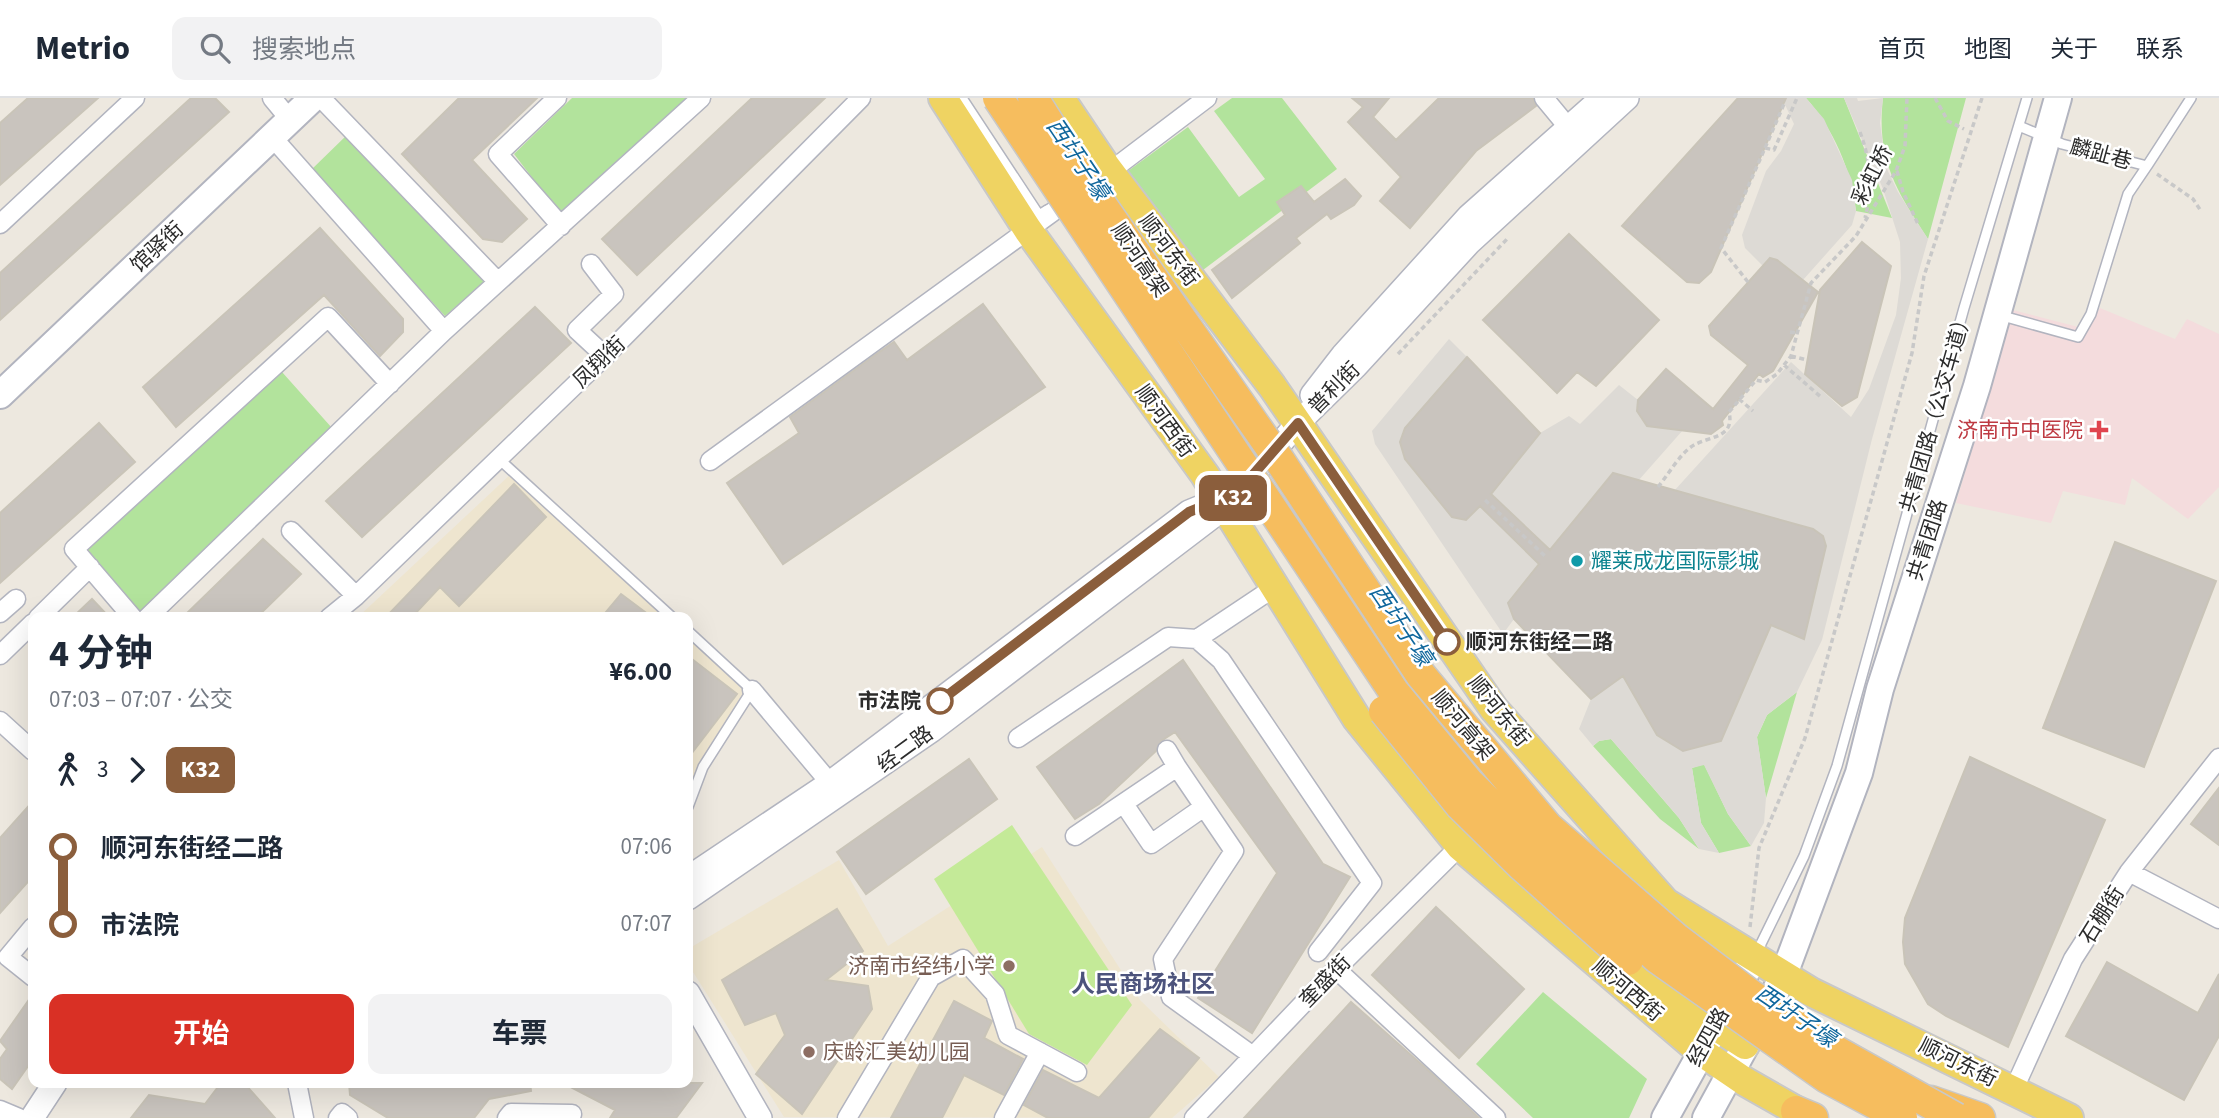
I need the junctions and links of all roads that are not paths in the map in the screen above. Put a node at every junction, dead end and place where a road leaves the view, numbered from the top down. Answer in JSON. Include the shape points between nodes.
{"nodes":[{"id":1,"x":135,"y":98,"type":"edge"},
{"id":2,"x":272,"y":98,"type":"edge"},
{"id":3,"x":313,"y":98,"type":"edge"},
{"id":4,"x":321,"y":98,"type":"edge"},
{"id":5,"x":557,"y":98,"type":"edge"},
{"id":6,"x":701,"y":98,"type":"edge"},
{"id":7,"x":861,"y":98,"type":"edge"},
{"id":8,"x":943,"y":98,"type":"edge"},
{"id":9,"x":962,"y":98,"type":"edge"},
{"id":10,"x":998,"y":98,"type":"edge"},
{"id":11,"x":1033,"y":98,"type":"edge"},
{"id":12,"x":1060,"y":98,"type":"edge"},
{"id":13,"x":1207,"y":98,"type":"edge"},
{"id":14,"x":1544,"y":98,"type":"edge"},
{"id":15,"x":1602,"y":98,"type":"edge"},
{"id":16,"x":1628,"y":98,"type":"edge"},
{"id":17,"x":2027,"y":98,"type":"edge"},
{"id":18,"x":2058,"y":98,"type":"edge"},
{"id":19,"x":2191,"y":98,"type":"edge"},
{"id":20,"x":2019,"y":126,"type":"junction"},
{"id":21,"x":1568,"y":127,"type":"junction"},
{"id":22,"x":282,"y":130,"type":"junction"},
{"id":23,"x":2046,"y":138,"type":"junction"},
{"id":24,"x":2147,"y":166,"type":"junction"},
{"id":25,"x":1049,"y":174,"type":"junction"},
{"id":26,"x":1091,"y":183,"type":"junction"},
{"id":27,"x":1061,"y":204,"type":"junction"},
{"id":28,"x":0,"y":224,"type":"edge"},
{"id":29,"x":561,"y":226,"type":"junction"},
{"id":30,"x":1028,"y":230,"type":"junction"},
{"id":31,"x":591,"y":264,"type":"dead end"},
{"id":32,"x":498,"y":282,"type":"junction"},
{"id":33,"x":1997,"y":314,"type":"junction"},
{"id":34,"x":444,"y":331,"type":"junction"},
{"id":35,"x":605,"y":356,"type":"junction"},
{"id":36,"x":390,"y":384,"type":"junction"},
{"id":37,"x":0,"y":395,"type":"edge"},
{"id":38,"x":1298,"y":423,"type":"junction"},
{"id":39,"x":499,"y":458,"type":"junction"},
{"id":40,"x":710,"y":461,"type":"dead end"},
{"id":41,"x":1225,"y":507,"type":"junction"},
{"id":42,"x":291,"y":531,"type":"dead end"},
{"id":43,"x":90,"y":568,"type":"junction"},
{"id":44,"x":1275,"y":587,"type":"junction"},
{"id":45,"x":356,"y":596,"type":"junction"},
{"id":46,"x":16,"y":598,"type":"dead end"},
{"id":47,"x":44,"y":612,"type":"edge"},
{"id":48,"x":129,"y":612,"type":"edge"},
{"id":49,"x":153,"y":612,"type":"edge"},
{"id":50,"x":336,"y":612,"type":"edge"},
{"id":51,"x":666,"y":612,"type":"edge"},
{"id":52,"x":0,"y":613,"type":"edge"},
{"id":53,"x":28,"y":628,"type":"edge"},
{"id":54,"x":693,"y":636,"type":"edge"},
{"id":55,"x":1197,"y":639,"type":"junction"},
{"id":56,"x":0,"y":655,"type":"edge"},
{"id":57,"x":752,"y":690,"type":"junction"},
{"id":58,"x":0,"y":721,"type":"edge"},
{"id":59,"x":1018,"y":738,"type":"dead end"},
{"id":60,"x":28,"y":746,"type":"edge"},
{"id":61,"x":1167,"y":750,"type":"dead end"},
{"id":62,"x":2219,"y":758,"type":"edge"},
{"id":63,"x":1177,"y":767,"type":"junction"},
{"id":64,"x":830,"y":783,"type":"junction"},
{"id":65,"x":693,"y":794,"type":"edge"},
{"id":66,"x":1124,"y":804,"type":"junction"},
{"id":67,"x":1204,"y":807,"type":"junction"},
{"id":68,"x":1075,"y":836,"type":"dead end"},
{"id":69,"x":1460,"y":846,"type":"junction"},
{"id":70,"x":2129,"y":872,"type":"junction"},
{"id":71,"x":693,"y":875,"type":"edge"},
{"id":72,"x":693,"y":895,"type":"edge"},
{"id":73,"x":1666,"y":903,"type":"junction"},
{"id":74,"x":2219,"y":919,"type":"edge"},
{"id":75,"x":28,"y":933,"type":"edge"},
{"id":76,"x":1318,"y":952,"type":"dead end"},
{"id":77,"x":1747,"y":954,"type":"junction"},
{"id":78,"x":4,"y":962,"type":"edge"},
{"id":79,"x":1633,"y":964,"type":"junction"},
{"id":80,"x":1336,"y":969,"type":"junction"},
{"id":81,"x":28,"y":974,"type":"edge"},
{"id":82,"x":1777,"y":988,"type":"junction"},
{"id":83,"x":693,"y":1002,"type":"edge"},
{"id":84,"x":1726,"y":1006,"type":"junction"},
{"id":85,"x":1747,"y":1042,"type":"junction"},
{"id":86,"x":1700,"y":1051,"type":"junction"},
{"id":87,"x":1040,"y":1052,"type":"junction"},
{"id":88,"x":1253,"y":1056,"type":"junction"},
{"id":89,"x":1729,"y":1071,"type":"junction"},
{"id":90,"x":1077,"y":1073,"type":"dead end"},
{"id":91,"x":38,"y":1088,"type":"edge"},
{"id":92,"x":52,"y":1088,"type":"edge"},
{"id":93,"x":298,"y":1088,"type":"edge"},
{"id":94,"x":2014,"y":1089,"type":"junction"},
{"id":95,"x":1909,"y":1107,"type":"edge"},
{"id":96,"x":0,"y":1110,"type":"edge"},
{"id":97,"x":572,"y":1114,"type":"dead end"},
{"id":98,"x":1806,"y":1116,"type":"edge"},
{"id":99,"x":18,"y":1118,"type":"edge"},
{"id":100,"x":32,"y":1118,"type":"edge"},
{"id":101,"x":304,"y":1118,"type":"edge"},
{"id":102,"x":338,"y":1118,"type":"edge"},
{"id":103,"x":348,"y":1118,"type":"edge"},
{"id":104,"x":507,"y":1118,"type":"edge"},
{"id":105,"x":760,"y":1118,"type":"edge"},
{"id":106,"x":848,"y":1118,"type":"edge"},
{"id":107,"x":1004,"y":1118,"type":"edge"},
{"id":108,"x":1194,"y":1118,"type":"edge"},
{"id":109,"x":1496,"y":1118,"type":"edge"},
{"id":110,"x":1665,"y":1118,"type":"edge"},
{"id":111,"x":1706,"y":1118,"type":"edge"},
{"id":112,"x":1956,"y":1118,"type":"edge"},
{"id":113,"x":1980,"y":1118,"type":"edge"},
{"id":114,"x":2069,"y":1118,"type":"edge"}],
"edges":[{"from":1,"to":28,"type":"street"},
{"from":2,"to":22,"type":"street"},
{"from":3,"to":22,"type":"main road","name":"馆驿街"},
{"from":4,"to":32,"type":"street"},
{"from":5,"to":29,"type":"street","via":[[498,154]]},
{"from":6,"to":29,"type":"street"},
{"from":7,"to":35,"type":"street","name":"凤翔街"},
{"from":8,"to":30,"type":"main road","name":"顺河西街"},
{"from":9,"to":27,"type":"lane","via":[[1039,215]]},
{"from":10,"to":25,"type":"highway","name":"顺河高架","bridge":true},
{"from":11,"to":26,"type":"highway","name":"顺河高架","bridge":true},
{"from":12,"to":26,"type":"main road","name":"顺河东街"},
{"from":13,"to":26,"type":"street"},
{"from":14,"to":21,"type":"street"},
{"from":15,"to":21,"type":"street","name":"普利街"},
{"from":16,"to":38,"type":"street","name":"普利街","via":[[1486,226]]},
{"from":17,"to":20,"type":"lane","name":"共青团路（公交车道）"},
{"from":18,"to":23,"type":"main road","name":"共青团路"},
{"from":19,"to":24,"type":"lane","name":"麟趾巷"},
{"from":20,"to":23,"type":"lane","name":"麟趾巷"},
{"from":20,"to":77,"type":"lane","name":"共青团路（公交车道）","via":[[1837,766],[1804,856]]},
{"from":21,"to":38,"type":"street","name":"普利街","via":[[1469,216],[1317,386]]},
{"from":22,"to":34,"type":"street"},
{"from":22,"to":37,"type":"main road","name":"馆驿街"},
{"from":23,"to":24,"type":"lane","name":"麟趾巷"},
{"from":23,"to":33,"type":"main road","name":"共青团路"},
{"from":24,"to":33,"type":"lane","via":[[2128,194],[2091,314],[2078,337]]},
{"from":25,"to":79,"type":"highway","bridge":true,"via":[[1101,278],[1175,399],[1370,694],[1460,805]]},
{"from":25,"to":95,"type":"highway","name":"顺河高架","bridge":true,"via":[[1394,692],[1469,783],[1657,958],[1826,1078]]},
{"from":26,"to":27,"type":"street"},
{"from":26,"to":38,"type":"main road","name":"顺河东街"},
{"from":26,"to":73,"type":"highway","bridge":true,"via":[[1198,324],[1436,666],[1568,826],[1626,879]]},
{"from":26,"to":95,"type":"highway","name":"顺河高架","bridge":true,"via":[[1421,675],[1548,827],[1677,939]]},
{"from":27,"to":30,"type":"street"},
{"from":29,"to":32,"type":"street"},
{"from":30,"to":40,"type":"street"},
{"from":30,"to":41,"type":"main road","name":"顺河西街"},
{"from":31,"to":35,"type":"street","via":[[614,294],[577,330]]},
{"from":32,"to":34,"type":"street"},
{"from":33,"to":82,"type":"main road","name":"共青团路","via":[[1880,689],[1859,773]]},
{"from":34,"to":36,"type":"street"},
{"from":35,"to":39,"type":"street","name":"凤翔街"},
{"from":36,"to":43,"type":"street","via":[[328,317],[74,549]]},
{"from":36,"to":49,"type":"street"},
{"from":38,"to":41,"type":"street"},
{"from":38,"to":73,"type":"main road","name":"顺河东街","via":[[1494,709]]},
{"from":39,"to":45,"type":"street","name":"凤翔街"},
{"from":39,"to":51,"type":"lane"},
{"from":41,"to":44,"type":"main road","name":"顺河西街"},
{"from":41,"to":64,"type":"street","name":"经二路","via":[[1211,503],[1189,512]]},
{"from":41,"to":72,"type":"street","name":"经二路","via":[[932,730]]},
{"from":42,"to":45,"type":"street"},
{"from":43,"to":47,"type":"street"},
{"from":43,"to":48,"type":"street"},
{"from":44,"to":55,"type":"street"},
{"from":44,"to":69,"type":"main road","name":"顺河西街","via":[[1357,719]]},
{"from":45,"to":50,"type":"street","name":"凤翔街"},
{"from":46,"to":52,"type":"street"},
{"from":53,"to":56,"type":"street"},
{"from":54,"to":57,"type":"lane"},
{"from":55,"to":59,"type":"street","via":[[1168,637]]},
{"from":55,"to":76,"type":"street","via":[[1221,660],[1373,883]]},
{"from":57,"to":64,"type":"street"},
{"from":57,"to":65,"type":"lane","via":[[703,767]]},
{"from":58,"to":60,"type":"street"},
{"from":61,"to":63,"type":"street"},
{"from":62,"to":70,"type":"street","name":"石棚街"},
{"from":63,"to":66,"type":"street"},
{"from":63,"to":67,"type":"street"},
{"from":64,"to":71,"type":"street","name":"经二路"},
{"from":66,"to":67,"type":"street","via":[[1152,844]]},
{"from":66,"to":68,"type":"street"},
{"from":67,"to":88,"type":"street","via":[[1234,851],[1163,959],[1171,997]]},
{"from":69,"to":79,"type":"main road","name":"顺河西街"},
{"from":69,"to":80,"type":"street","name":"奎盛街"},
{"from":69,"to":86,"type":"main road","name":"顺河西街"},
{"from":70,"to":74,"type":"street"},
{"from":70,"to":94,"type":"street","name":"石棚街","via":[[2073,959]]},
{"from":73,"to":77,"type":"main road","name":"顺河东街"},
{"from":75,"to":78,"type":"street"},
{"from":77,"to":82,"type":"main road","name":"顺河东街"},
{"from":77,"to":84,"type":"main road","name":"经四路"},
{"from":78,"to":81,"type":"street"},
{"from":79,"to":84,"type":"main road","name":"顺河西街"},
{"from":80,"to":88,"type":"street","name":"奎盛街"},
{"from":80,"to":109,"type":"street"},
{"from":82,"to":85,"type":"main road","name":"经四路","bridge":true},
{"from":82,"to":94,"type":"main road","name":"顺河东街"},
{"from":83,"to":105,"type":"street"},
{"from":84,"to":85,"type":"main road","name":"顺河西街"},
{"from":84,"to":86,"type":"main road","name":"经四路"},
{"from":85,"to":89,"type":"main road","name":"经四路"},
{"from":86,"to":89,"type":"main road","name":"顺河西街"},
{"from":86,"to":110,"type":"main road","name":"经四路"},
{"from":87,"to":90,"type":"street"},
{"from":87,"to":106,"type":"street","via":[[1008,1035],[995,994],[963,959],[931,977]]},
{"from":87,"to":107,"type":"street"},
{"from":88,"to":108,"type":"street","name":"奎盛街"},
{"from":89,"to":98,"type":"main road","name":"顺河西街"},
{"from":89,"to":111,"type":"main road","name":"经四路"},
{"from":91,"to":99,"type":"street"},
{"from":92,"to":100,"type":"street"},
{"from":93,"to":101,"type":"street"},
{"from":94,"to":114,"type":"main road","name":"顺河东街"},
{"from":95,"to":112,"type":"highway","name":"顺河高架","bridge":true},
{"from":95,"to":113,"type":"highway","bridge":true},
{"from":96,"to":99,"type":"street"},
{"from":97,"to":104,"type":"street","via":[[511,1112]]},
{"from":102,"to":103,"type":"street","via":[[342,1113]]}]}
